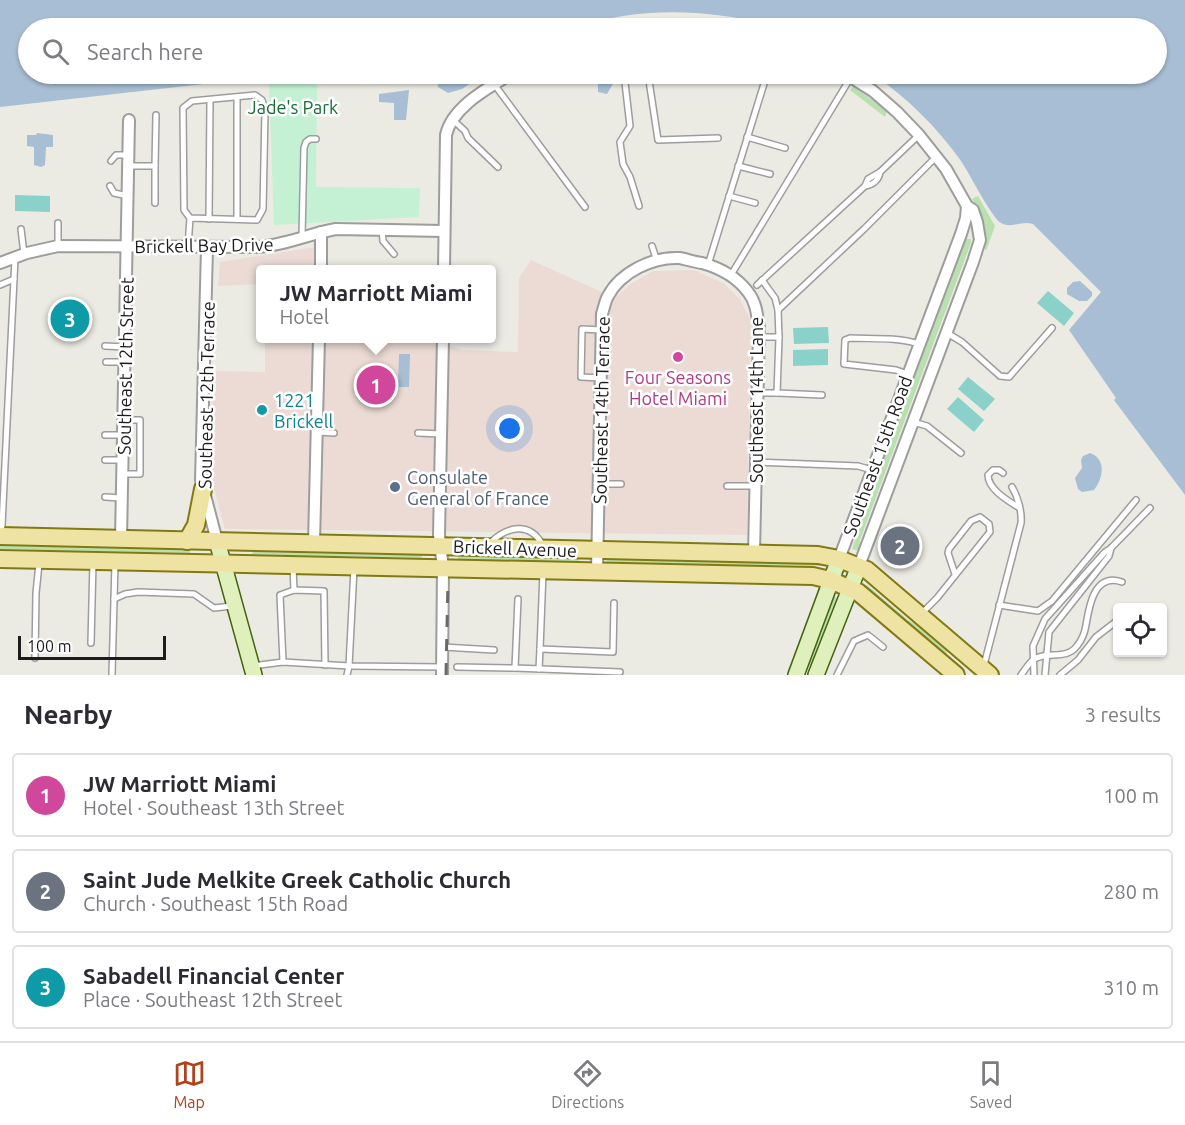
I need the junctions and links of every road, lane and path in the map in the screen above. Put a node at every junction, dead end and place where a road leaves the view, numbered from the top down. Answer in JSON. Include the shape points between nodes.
{"nodes":[{"id":1,"x":494,"y":84,"type":"joint"},
{"id":2,"x":625,"y":84,"type":"edge"},
{"id":3,"x":650,"y":84,"type":"edge"},
{"id":4,"x":764,"y":84,"type":"edge"},
{"id":5,"x":844,"y":84,"type":"edge"},
{"id":6,"x":861,"y":84,"type":"edge"},
{"id":7,"x":237,"y":97,"type":"junction"},
{"id":8,"x":210,"y":100,"type":"junction"},
{"id":9,"x":156,"y":115,"type":"dead end"},
{"id":10,"x":129,"y":120,"type":"dead end"},
{"id":11,"x":451,"y":120,"type":"junction"},
{"id":12,"x":919,"y":135,"type":"junction"},
{"id":13,"x":747,"y":137,"type":"junction"},
{"id":14,"x":717,"y":138,"type":"dead end"},
{"id":15,"x":316,"y":139,"type":"dead end"},
{"id":16,"x":785,"y":148,"type":"dead end"},
{"id":17,"x":128,"y":160,"type":"junction"},
{"id":18,"x":933,"y":160,"type":"junction"},
{"id":19,"x":111,"y":161,"type":"dead end"},
{"id":20,"x":155,"y":166,"type":"junction"},
{"id":21,"x":738,"y":166,"type":"junction"},
{"id":22,"x":498,"y":168,"type":"dead end"},
{"id":23,"x":770,"y":174,"type":"dead end"},
{"id":24,"x":110,"y":186,"type":"dead end"},
{"id":25,"x":128,"y":196,"type":"junction"},
{"id":26,"x":729,"y":196,"type":"junction"},
{"id":27,"x":155,"y":203,"type":"dead end"},
{"id":28,"x":755,"y":203,"type":"dead end"},
{"id":29,"x":639,"y":206,"type":"dead end"},
{"id":30,"x":967,"y":206,"type":"junction"},
{"id":31,"x":585,"y":207,"type":"dead end"},
{"id":32,"x":190,"y":218,"type":"junction"},
{"id":33,"x":209,"y":219,"type":"junction"},
{"id":34,"x":237,"y":219,"type":"junction"},
{"id":35,"x":58,"y":223,"type":"dead end"},
{"id":36,"x":21,"y":229,"type":"dead end"},
{"id":37,"x":382,"y":229,"type":"junction"},
{"id":38,"x":444,"y":231,"type":"junction"},
{"id":39,"x":321,"y":232,"type":"junction"},
{"id":40,"x":302,"y":237,"type":"junction"},
{"id":41,"x":960,"y":237,"type":"junction"},
{"id":42,"x":58,"y":246,"type":"junction"},
{"id":43,"x":652,"y":246,"type":"dead end"},
{"id":44,"x":127,"y":247,"type":"junction"},
{"id":45,"x":978,"y":247,"type":"junction"},
{"id":46,"x":188,"y":248,"type":"junction"},
{"id":47,"x":207,"y":248,"type":"junction"},
{"id":48,"x":394,"y":254,"type":"dead end"},
{"id":49,"x":20,"y":256,"type":"junction"},
{"id":50,"x":679,"y":258,"type":"joint"},
{"id":51,"x":657,"y":261,"type":"junction"},
{"id":52,"x":0,"y":263,"type":"edge"},
{"id":53,"x":321,"y":265,"type":"edge"},
{"id":54,"x":444,"y":265,"type":"edge"},
{"id":55,"x":708,"y":265,"type":"junction"},
{"id":56,"x":731,"y":275,"type":"junction"},
{"id":57,"x":14,"y":279,"type":"junction"},
{"id":58,"x":0,"y":285,"type":"edge"},
{"id":59,"x":778,"y":309,"type":"junction"},
{"id":60,"x":1052,"y":328,"type":"dead end"},
{"id":61,"x":602,"y":330,"type":"junction"},
{"id":62,"x":945,"y":332,"type":"junction"},
{"id":63,"x":759,"y":337,"type":"junction"},
{"id":64,"x":779,"y":337,"type":"junction"},
{"id":65,"x":319,"y":343,"type":"edge"},
{"id":66,"x":443,"y":343,"type":"edge"},
{"id":67,"x":919,"y":344,"type":"junction"},
{"id":68,"x":105,"y":346,"type":"dead end"},
{"id":69,"x":125,"y":347,"type":"junction"},
{"id":70,"x":106,"y":362,"type":"dead end"},
{"id":71,"x":125,"y":362,"type":"junction"},
{"id":72,"x":908,"y":374,"type":"junction"},
{"id":73,"x":601,"y":378,"type":"junction"},
{"id":74,"x":758,"y":393,"type":"junction"},
{"id":75,"x":777,"y":393,"type":"junction"},
{"id":76,"x":822,"y":395,"type":"dead end"},
{"id":77,"x":124,"y":420,"type":"junction"},
{"id":78,"x":913,"y":422,"type":"junction"},
{"id":79,"x":317,"y":432,"type":"junction"},
{"id":80,"x":334,"y":433,"type":"dead end"},
{"id":81,"x":418,"y":433,"type":"dead end"},
{"id":82,"x":441,"y":434,"type":"junction"},
{"id":83,"x":105,"y":435,"type":"dead end"},
{"id":84,"x":124,"y":435,"type":"junction"},
{"id":85,"x":3,"y":444,"type":"edge"},
{"id":86,"x":961,"y":453,"type":"dead end"},
{"id":87,"x":105,"y":460,"type":"dead end"},
{"id":88,"x":123,"y":460,"type":"junction"},
{"id":89,"x":756,"y":462,"type":"junction"},
{"id":90,"x":872,"y":470,"type":"junction"},
{"id":91,"x":1003,"y":473,"type":"dead end"},
{"id":92,"x":123,"y":474,"type":"junction"},
{"id":93,"x":599,"y":484,"type":"junction"},
{"id":94,"x":621,"y":484,"type":"dead end"},
{"id":95,"x":727,"y":486,"type":"dead end"},
{"id":96,"x":756,"y":486,"type":"junction"},
{"id":97,"x":1012,"y":487,"type":"dead end"},
{"id":98,"x":202,"y":489,"type":"junction"},
{"id":99,"x":105,"y":498,"type":"dead end"},
{"id":100,"x":122,"y":498,"type":"junction"},
{"id":101,"x":1136,"y":500,"type":"dead end"},
{"id":102,"x":1018,"y":507,"type":"junction"},
{"id":103,"x":1150,"y":508,"type":"dead end"},
{"id":104,"x":0,"y":531,"type":"edge"},
{"id":105,"x":0,"y":536,"type":"edge"},
{"id":106,"x":121,"y":539,"type":"junction"},
{"id":107,"x":187,"y":541,"type":"junction"},
{"id":108,"x":217,"y":541,"type":"junction"},
{"id":109,"x":314,"y":543,"type":"junction"},
{"id":110,"x":440,"y":546,"type":"junction"},
{"id":111,"x":1111,"y":548,"type":"junction"},
{"id":112,"x":598,"y":550,"type":"junction"},
{"id":113,"x":754,"y":553,"type":"junction"},
{"id":114,"x":0,"y":559,"type":"edge"},
{"id":115,"x":39,"y":559,"type":"junction"},
{"id":116,"x":839,"y":559,"type":"junction"},
{"id":117,"x":93,"y":561,"type":"junction"},
{"id":118,"x":115,"y":561,"type":"junction"},
{"id":119,"x":224,"y":563,"type":"junction"},
{"id":120,"x":292,"y":564,"type":"junction"},
{"id":121,"x":354,"y":566,"type":"junction"},
{"id":122,"x":859,"y":566,"type":"junction"},
{"id":123,"x":443,"y":568,"type":"junction"},
{"id":124,"x":543,"y":570,"type":"junction"},
{"id":125,"x":597,"y":572,"type":"junction"},
{"id":126,"x":954,"y":574,"type":"junction"},
{"id":127,"x":830,"y":580,"type":"junction"},
{"id":128,"x":1122,"y":582,"type":"dead end"},
{"id":129,"x":850,"y":588,"type":"junction"},
{"id":130,"x":294,"y":590,"type":"junction"},
{"id":131,"x":114,"y":599,"type":"junction"},
{"id":132,"x":518,"y":599,"type":"dead end"},
{"id":133,"x":614,"y":603,"type":"dead end"},
{"id":134,"x":235,"y":605,"type":"junction"},
{"id":135,"x":999,"y":605,"type":"junction"},
{"id":136,"x":1050,"y":614,"type":"junction"},
{"id":137,"x":920,"y":615,"type":"junction"},
{"id":138,"x":1058,"y":620,"type":"junction"},
{"id":139,"x":1113,"y":624,"type":"edge"},
{"id":140,"x":91,"y":643,"type":"dead end"},
{"id":141,"x":883,"y":646,"type":"dead end"},
{"id":142,"x":443,"y":647,"type":"junction"},
{"id":143,"x":958,"y":648,"type":"junction"},
{"id":144,"x":540,"y":649,"type":"junction"},
{"id":145,"x":494,"y":650,"type":"dead end"},
{"id":146,"x":1047,"y":656,"type":"junction"},
{"id":147,"x":35,"y":658,"type":"dead end"},
{"id":148,"x":1034,"y":659,"type":"junction"},
{"id":149,"x":283,"y":662,"type":"junction"},
{"id":150,"x":326,"y":664,"type":"junction"},
{"id":151,"x":349,"y":666,"type":"junction"},
{"id":152,"x":457,"y":667,"type":"dead end"},
{"id":153,"x":515,"y":669,"type":"junction"},
{"id":154,"x":539,"y":669,"type":"junction"},
{"id":155,"x":253,"y":670,"type":"edge"},
{"id":156,"x":443,"y":670,"type":"edge"},
{"id":157,"x":950,"y":670,"type":"edge"},
{"id":158,"x":620,"y":672,"type":"dead end"},
{"id":159,"x":986,"y":672,"type":"edge"},
{"id":160,"x":112,"y":675,"type":"edge"},
{"id":161,"x":347,"y":675,"type":"edge"},
{"id":162,"x":796,"y":675,"type":"edge"},
{"id":163,"x":816,"y":675,"type":"edge"},
{"id":164,"x":837,"y":675,"type":"edge"},
{"id":165,"x":1021,"y":675,"type":"edge"},
{"id":166,"x":1034,"y":675,"type":"edge"},
{"id":167,"x":1045,"y":675,"type":"edge"},
{"id":168,"x":1062,"y":675,"type":"edge"}],
"edges":[{"from":1,"to":11,"type":"street"},
{"from":1,"to":31,"type":"lane"},
{"from":2,"to":29,"type":"lane","via":[[630,126],[620,142],[623,164]]},
{"from":3,"to":14,"type":"lane","via":[[658,140]]},
{"from":4,"to":13,"type":"lane"},
{"from":5,"to":56,"type":"lane"},
{"from":6,"to":12,"type":"street"},
{"from":7,"to":8,"type":"lane"},
{"from":7,"to":34,"type":"lane"},
{"from":7,"to":34,"type":"lane","via":[[255,95],[262,100],[265,111],[263,209],[257,220]]},
{"from":8,"to":32,"type":"lane","via":[[192,102],[183,108],[184,210]]},
{"from":8,"to":33,"type":"lane"},
{"from":9,"to":20,"type":"lane"},
{"from":10,"to":17,"type":"street","name":"Southeast 12th Street"},
{"from":11,"to":22,"type":"lane"},
{"from":11,"to":38,"type":"street","via":[[446,135]]},
{"from":12,"to":18,"type":"street"},
{"from":12,"to":59,"type":"lane","via":[[880,172],[872,185],[865,186],[759,283],[775,298]]},
{"from":13,"to":16,"type":"lane"},
{"from":13,"to":21,"type":"lane"},
{"from":15,"to":40,"type":"lane","via":[[310,139],[304,148]]},
{"from":17,"to":19,"type":"lane","via":[[116,155]]},
{"from":17,"to":20,"type":"lane"},
{"from":17,"to":25,"type":"street","name":"Southeast 12th Street"},
{"from":18,"to":30,"type":"street"},
{"from":18,"to":59,"type":"lane"},
{"from":20,"to":27,"type":"lane"},
{"from":21,"to":23,"type":"lane"},
{"from":21,"to":26,"type":"lane"},
{"from":24,"to":25,"type":"lane","via":[[114,192]]},
{"from":25,"to":44,"type":"street","name":"Southeast 12th Street"},
{"from":26,"to":28,"type":"lane"},
{"from":26,"to":55,"type":"lane"},
{"from":30,"to":41,"type":"street","name":"Southeast 15th Road"},
{"from":30,"to":45,"type":"street","name":"Southeast 15th Road","via":[[977,222]]},
{"from":32,"to":33,"type":"lane"},
{"from":32,"to":46,"type":"lane"},
{"from":33,"to":34,"type":"lane"},
{"from":35,"to":42,"type":"lane"},
{"from":36,"to":49,"type":"lane"},
{"from":37,"to":38,"type":"street","name":"Brickell Bay Drive"},
{"from":37,"to":39,"type":"street","name":"Brickell Bay Drive"},
{"from":37,"to":48,"type":"lane","via":[[383,241]]},
{"from":38,"to":54,"type":"street"},
{"from":39,"to":40,"type":"street","name":"Brickell Bay Drive"},
{"from":39,"to":53,"type":"street"},
{"from":40,"to":47,"type":"street","name":"Brickell Bay Drive","via":[[268,246]]},
{"from":41,"to":45,"type":"street","via":[[972,235]]},
{"from":41,"to":67,"type":"street","name":"Southeast 15th Road"},
{"from":42,"to":44,"type":"street","name":"Brickell Bay Drive"},
{"from":42,"to":49,"type":"street","name":"Brickell Bay Drive"},
{"from":43,"to":51,"type":"lane"},
{"from":44,"to":46,"type":"street","name":"Brickell Bay Drive"},
{"from":44,"to":69,"type":"street","name":"Southeast 12th Street"},
{"from":45,"to":62,"type":"street","name":"Southeast 15th Road"},
{"from":46,"to":47,"type":"street","name":"Brickell Bay Drive"},
{"from":47,"to":98,"type":"street","name":"Southeast 12th Terrace"},
{"from":49,"to":52,"type":"street","name":"Brickell Bay Drive"},
{"from":49,"to":57,"type":"lane"},
{"from":50,"to":51,"type":"street","name":"Southeast 14th Terrace"},
{"from":50,"to":55,"type":"street","name":"Southeast 14th Lane"},
{"from":51,"to":61,"type":"street","name":"Southeast 14th Terrace","via":[[636,268],[618,282],[602,314]]},
{"from":55,"to":56,"type":"street","name":"Southeast 14th Lane"},
{"from":56,"to":63,"type":"street","name":"Southeast 14th Lane","via":[[749,292],[756,308]]},
{"from":57,"to":58,"type":"lane"},
{"from":57,"to":85,"type":"lane"},
{"from":59,"to":64,"type":"lane"},
{"from":60,"to":62,"type":"lane","via":[[1010,376],[1000,376],[963,342]]},
{"from":61,"to":73,"type":"street","name":"Southeast 14th Terrace"},
{"from":61,"to":73,"type":"lane","via":[[582,329],[581,377]]},
{"from":62,"to":78,"type":"street","name":"Southeast 15th Road"},
{"from":63,"to":64,"type":"lane"},
{"from":63,"to":74,"type":"street","name":"Southeast 14th Lane"},
{"from":64,"to":75,"type":"lane"},
{"from":65,"to":79,"type":"street"},
{"from":66,"to":82,"type":"street"},
{"from":67,"to":72,"type":"street","name":"Southeast 15th Road"},
{"from":67,"to":72,"type":"lane","via":[[890,339],[845,340],[844,363]]},
{"from":68,"to":69,"type":"lane"},
{"from":69,"to":71,"type":"street","name":"Southeast 12th Street"},
{"from":70,"to":71,"type":"lane"},
{"from":71,"to":77,"type":"street","name":"Southeast 12th Street"},
{"from":72,"to":90,"type":"street","name":"Southeast 15th Road"},
{"from":73,"to":93,"type":"street","name":"Southeast 14th Terrace"},
{"from":74,"to":75,"type":"lane"},
{"from":74,"to":89,"type":"street","name":"Southeast 14th Lane"},
{"from":75,"to":76,"type":"lane"},
{"from":77,"to":84,"type":"street","name":"Southeast 12th Street"},
{"from":77,"to":92,"type":"lane","via":[[140,420],[140,474]]},
{"from":78,"to":86,"type":"lane","via":[[927,426]]},
{"from":78,"to":122,"type":"street","name":"Southeast 15th Road"},
{"from":79,"to":80,"type":"lane"},
{"from":79,"to":109,"type":"street"},
{"from":81,"to":82,"type":"lane"},
{"from":82,"to":110,"type":"street"},
{"from":83,"to":84,"type":"lane"},
{"from":84,"to":88,"type":"street","name":"Southeast 12th Street"},
{"from":85,"to":104,"type":"lane"},
{"from":87,"to":88,"type":"lane"},
{"from":88,"to":92,"type":"street","name":"Southeast 12th Street"},
{"from":89,"to":90,"type":"lane","via":[[858,466]]},
{"from":89,"to":96,"type":"street","name":"Southeast 14th Lane"},
{"from":90,"to":116,"type":"street","name":"Southeast 15th Road"},
{"from":91,"to":102,"type":"lane","via":[[993,470],[988,475],[990,484]]},
{"from":92,"to":100,"type":"street","name":"Southeast 12th Street"},
{"from":93,"to":94,"type":"lane"},
{"from":93,"to":112,"type":"street","name":"Southeast 14th Terrace"},
{"from":95,"to":96,"type":"lane"},
{"from":96,"to":113,"type":"street","name":"Southeast 14th Lane"},
{"from":97,"to":102,"type":"lane"},
{"from":98,"to":107,"type":"main road","via":[[196,525]]},
{"from":98,"to":108,"type":"street","name":"Southeast 12th Terrace"},
{"from":99,"to":100,"type":"lane"},
{"from":100,"to":106,"type":"street","name":"Southeast 12th Street"},
{"from":101,"to":135,"type":"lane","via":[[1052,601],[1038,611]]},
{"from":102,"to":135,"type":"lane","via":[[1021,523]]},
{"from":103,"to":111,"type":"lane"},
{"from":105,"to":106,"type":"main road","name":"Brickell Avenue"},
{"from":106,"to":107,"type":"main road","name":"Brickell Avenue"},
{"from":107,"to":108,"type":"main road","name":"Brickell Avenue"},
{"from":108,"to":109,"type":"main road","name":"Brickell Avenue"},
{"from":108,"to":119,"type":"street"},
{"from":109,"to":110,"type":"main road","name":"Brickell Avenue"},
{"from":110,"to":112,"type":"main road","name":"Brickell Avenue"},
{"from":110,"to":123,"type":"street"},
{"from":111,"to":136,"type":"lane"},
{"from":111,"to":138,"type":"lane","via":[[1109,556]]},
{"from":112,"to":113,"type":"main road","name":"Brickell Avenue"},
{"from":112,"to":125,"type":"street","name":"Southeast 14th Terrace"},
{"from":113,"to":116,"type":"main road","name":"Brickell Avenue"},
{"from":114,"to":115,"type":"main road","name":"Brickell Avenue"},
{"from":115,"to":117,"type":"main road","name":"Brickell Avenue"},
{"from":115,"to":147,"type":"lane"},
{"from":116,"to":122,"type":"main road","name":"Brickell Avenue"},
{"from":116,"to":127,"type":"street","name":"Southeast 15th Road"},
{"from":117,"to":118,"type":"main road","name":"Brickell Avenue"},
{"from":117,"to":140,"type":"lane"},
{"from":118,"to":119,"type":"main road","name":"Brickell Avenue"},
{"from":118,"to":131,"type":"lane"},
{"from":119,"to":120,"type":"main road","name":"Brickell Avenue"},
{"from":119,"to":134,"type":"street"},
{"from":120,"to":121,"type":"main road","name":"Brickell Avenue"},
{"from":120,"to":130,"type":"lane"},
{"from":121,"to":123,"type":"main road","name":"Brickell Avenue"},
{"from":121,"to":151,"type":"lane"},
{"from":122,"to":129,"type":"street","name":"Southeast 15th Road"},
{"from":122,"to":137,"type":"main road","name":"Brickell Avenue"},
{"from":123,"to":124,"type":"main road","name":"Brickell Avenue"},
{"from":123,"to":142,"type":"street"},
{"from":124,"to":125,"type":"main road","name":"Brickell Avenue"},
{"from":124,"to":144,"type":"lane"},
{"from":125,"to":127,"type":"main road","name":"Brickell Avenue","via":[[813,576]]},
{"from":126,"to":126,"type":"lane","via":[[990,532],[989,524],[980,517],[971,521],[949,549]]},
{"from":126,"to":137,"type":"lane"},
{"from":127,"to":129,"type":"main road","name":"Brickell Avenue"},
{"from":127,"to":162,"type":"street","name":"Southeast 15th Road"},
{"from":128,"to":146,"type":"lane","via":[[1109,581],[1092,596],[1086,627],[1076,648],[1064,655]]},
{"from":129,"to":157,"type":"main road","name":"Brickell Avenue"},
{"from":129,"to":163,"type":"street","name":"Southeast 15th Road"},
{"from":130,"to":149,"type":"lane","via":[[280,595]]},
{"from":130,"to":150,"type":"lane","via":[[324,591]]},
{"from":131,"to":134,"type":"lane","via":[[138,592],[194,594],[214,608]]},
{"from":131,"to":160,"type":"lane"},
{"from":132,"to":153,"type":"lane"},
{"from":133,"to":144,"type":"lane","via":[[613,652]]},
{"from":134,"to":155,"type":"street"},
{"from":135,"to":159,"type":"lane"},
{"from":136,"to":138,"type":"lane"},
{"from":136,"to":148,"type":"lane","via":[[1033,646]]},
{"from":137,"to":143,"type":"main road","name":"Brickell Avenue"},
{"from":138,"to":146,"type":"lane","via":[[1049,632]]},
{"from":139,"to":168,"type":"lane"},
{"from":141,"to":164,"type":"lane","via":[[868,635],[854,641]]},
{"from":142,"to":145,"type":"lane"},
{"from":142,"to":156,"type":"street"},
{"from":143,"to":157,"type":"main road"},
{"from":143,"to":159,"type":"main road","name":"Brickell Avenue"},
{"from":144,"to":154,"type":"lane"},
{"from":146,"to":148,"type":"lane"},
{"from":146,"to":167,"type":"lane"},
{"from":148,"to":165,"type":"lane"},
{"from":148,"to":166,"type":"lane"},
{"from":149,"to":150,"type":"lane"},
{"from":149,"to":155,"type":"lane"},
{"from":150,"to":151,"type":"lane"},
{"from":151,"to":156,"type":"lane"},
{"from":151,"to":161,"type":"lane"},
{"from":152,"to":153,"type":"lane"},
{"from":153,"to":154,"type":"lane"},
{"from":154,"to":158,"type":"lane"}]}
